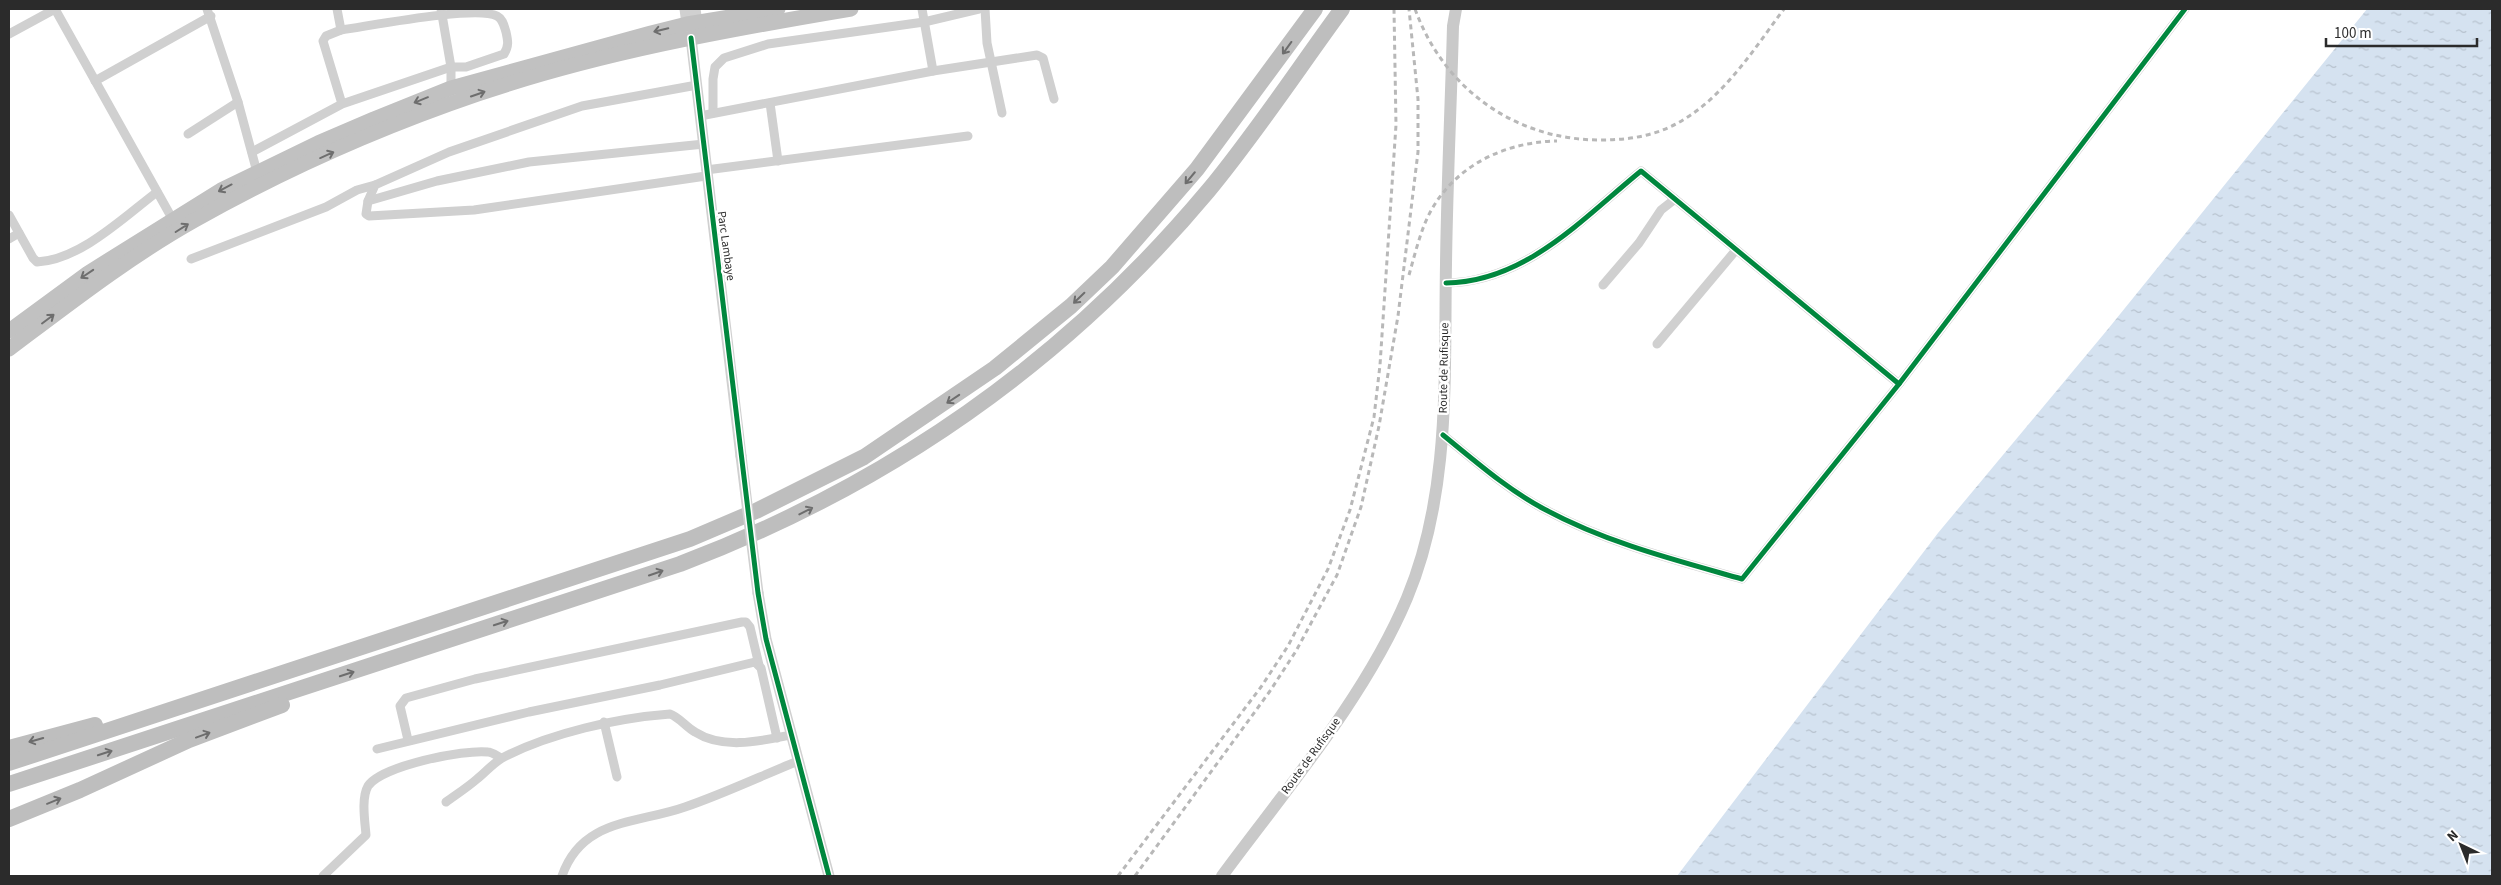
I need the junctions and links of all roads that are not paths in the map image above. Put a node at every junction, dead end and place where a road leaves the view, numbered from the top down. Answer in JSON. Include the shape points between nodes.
{"nodes":[{"id":1,"x":338,"y":9,"type":"edge"},
{"id":2,"x":778,"y":9,"type":"edge"},
{"id":3,"x":851,"y":9,"type":"edge"},
{"id":4,"x":922,"y":9,"type":"edge"},
{"id":5,"x":979,"y":9,"type":"edge"},
{"id":6,"x":985,"y":9,"type":"edge"},
{"id":7,"x":1315,"y":9,"type":"edge"},
{"id":8,"x":1342,"y":9,"type":"edge"},
{"id":9,"x":1456,"y":9,"type":"edge"},
{"id":10,"x":2184,"y":9,"type":"edge"},
{"id":11,"x":209,"y":12,"type":"edge"},
{"id":12,"x":441,"y":12,"type":"edge"},
{"id":13,"x":502,"y":13,"type":"edge"},
{"id":14,"x":691,"y":20,"type":"edge"},
{"id":15,"x":924,"y":22,"type":"junction"},
{"id":16,"x":341,"y":30,"type":"junction"},
{"id":17,"x":9,"y":34,"type":"edge"},
{"id":18,"x":990,"y":60,"type":"junction"},
{"id":19,"x":450,"y":67,"type":"junction"},
{"id":20,"x":932,"y":71,"type":"junction"},
{"id":21,"x":95,"y":81,"type":"junction"},
{"id":22,"x":697,"y":86,"type":"junction"},
{"id":23,"x":451,"y":88,"type":"junction"},
{"id":24,"x":1054,"y":100,"type":"dead end"},
{"id":25,"x":238,"y":102,"type":"junction"},
{"id":26,"x":770,"y":103,"type":"junction"},
{"id":27,"x":342,"y":104,"type":"junction"},
{"id":28,"x":713,"y":113,"type":"junction"},
{"id":29,"x":1002,"y":113,"type":"dead end"},
{"id":30,"x":700,"y":116,"type":"junction"},
{"id":31,"x":188,"y":134,"type":"dead end"},
{"id":32,"x":968,"y":136,"type":"dead end"},
{"id":33,"x":704,"y":144,"type":"junction"},
{"id":34,"x":252,"y":152,"type":"junction"},
{"id":35,"x":778,"y":161,"type":"junction"},
{"id":36,"x":257,"y":172,"type":"junction"},
{"id":37,"x":706,"y":173,"type":"junction"},
{"id":38,"x":375,"y":185,"type":"junction"},
{"id":39,"x":157,"y":192,"type":"junction"},
{"id":40,"x":1674,"y":199,"type":"junction"},
{"id":41,"x":368,"y":201,"type":"junction"},
{"id":42,"x":9,"y":215,"type":"edge"},
{"id":43,"x":173,"y":220,"type":"junction"},
{"id":44,"x":19,"y":233,"type":"junction"},
{"id":45,"x":9,"y":239,"type":"edge"},
{"id":46,"x":1736,"y":250,"type":"junction"},
{"id":47,"x":191,"y":259,"type":"dead end"},
{"id":48,"x":1446,"y":283,"type":"junction"},
{"id":49,"x":1603,"y":285,"type":"dead end"},
{"id":50,"x":9,"y":331,"type":"edge"},
{"id":51,"x":1657,"y":344,"type":"dead end"},
{"id":52,"x":9,"y":349,"type":"edge"},
{"id":53,"x":1899,"y":384,"type":"junction"},
{"id":54,"x":1442,"y":435,"type":"junction"},
{"id":55,"x":748,"y":515,"type":"junction"},
{"id":56,"x":759,"y":665,"type":"junction"},
{"id":57,"x":301,"y":689,"type":"junction"},
{"id":58,"x":604,"y":722,"type":"junction"},
{"id":59,"x":117,"y":726,"type":"junction"},
{"id":60,"x":791,"y":735,"type":"junction"},
{"id":61,"x":777,"y":738,"type":"junction"},
{"id":62,"x":408,"y":740,"type":"junction"},
{"id":63,"x":9,"y":748,"type":"edge"},
{"id":64,"x":377,"y":748,"type":"dead end"},
{"id":65,"x":502,"y":758,"type":"junction"},
{"id":66,"x":798,"y":760,"type":"junction"},
{"id":67,"x":9,"y":763,"type":"edge"},
{"id":68,"x":617,"y":777,"type":"dead end"},
{"id":69,"x":9,"y":784,"type":"edge"},
{"id":70,"x":446,"y":802,"type":"dead end"},
{"id":71,"x":9,"y":819,"type":"edge"},
{"id":72,"x":322,"y":876,"type":"edge"},
{"id":73,"x":562,"y":876,"type":"edge"},
{"id":74,"x":829,"y":876,"type":"edge"},
{"id":75,"x":1222,"y":876,"type":"edge"}],
"edges":[{"from":1,"to":16,"type":"street"},
{"from":2,"to":14,"type":"highway"},
{"from":3,"to":14,"type":"highway"},
{"from":4,"to":15,"type":"street"},
{"from":5,"to":15,"type":"street"},
{"from":6,"to":18,"type":"street"},
{"from":7,"to":55,"type":"highway","one_way":true,"via":[[1197,169],[1112,267],[1071,306],[996,368],[912,426],[864,457]]},
{"from":57,"to":8,"type":"highway","one_way":true,"via":[[636,580],[740,542],[860,482],[935,437],[1038,360],[1138,268],[1209,190]]},
{"from":9,"to":48,"type":"main road","name":"Route de Rufisque"},
{"from":10,"to":53,"type":"street"},
{"from":11,"to":21,"type":"street"},
{"from":11,"to":25,"type":"street"},
{"from":12,"to":13,"type":"street"},
{"from":12,"to":16,"type":"street"},
{"from":12,"to":19,"type":"street"},
{"from":13,"to":19,"type":"street","via":[[508,44],[504,54],[466,67]]},
{"from":14,"to":22,"type":"street","name":"Parc Lambaye"},
{"from":14,"to":23,"type":"highway","one_way":true},
{"from":52,"to":14,"type":"highway","one_way":true,"via":[[134,258],[194,220],[277,177],[374,134],[478,94],[556,70]]},
{"from":15,"to":20,"type":"street"},
{"from":15,"to":28,"type":"street","via":[[799,38],[724,58],[716,67],[713,79]]},
{"from":16,"to":27,"type":"street","via":[[326,36],[323,41]]},
{"from":17,"to":21,"type":"street","via":[[55,9]]},
{"from":18,"to":20,"type":"street"},
{"from":18,"to":24,"type":"street","via":[[1041,56]]},
{"from":18,"to":29,"type":"street"},
{"from":19,"to":23,"type":"street"},
{"from":19,"to":27,"type":"street"},
{"from":20,"to":26,"type":"street"},
{"from":21,"to":39,"type":"street"},
{"from":22,"to":30,"type":"street","name":"Parc Lambaye"},
{"from":22,"to":38,"type":"street","via":[[582,106],[449,152]]},
{"from":23,"to":36,"type":"highway","one_way":true,"via":[[318,142]]},
{"from":25,"to":31,"type":"street"},
{"from":25,"to":34,"type":"street"},
{"from":26,"to":28,"type":"street"},
{"from":26,"to":35,"type":"street"},
{"from":27,"to":34,"type":"street"},
{"from":28,"to":30,"type":"street"},
{"from":30,"to":33,"type":"street","name":"Parc Lambaye"},
{"from":32,"to":35,"type":"street"},
{"from":33,"to":37,"type":"street","name":"Parc Lambaye"},
{"from":33,"to":41,"type":"street","via":[[529,162],[437,181]]},
{"from":34,"to":36,"type":"street"},
{"from":35,"to":37,"type":"street"},
{"from":36,"to":43,"type":"highway","one_way":true},
{"from":37,"to":41,"type":"street","via":[[474,210],[369,216]]},
{"from":37,"to":55,"type":"street","name":"Parc Lambaye","bridge":true},
{"from":38,"to":41,"type":"street"},
{"from":38,"to":47,"type":"street"},
{"from":39,"to":43,"type":"street"},
{"from":39,"to":44,"type":"street","via":[[67,255],[37,262]]},
{"from":40,"to":46,"type":"street"},
{"from":40,"to":48,"type":"street","via":[[1641,171],[1529,260],[1497,275]]},
{"from":40,"to":49,"type":"street","via":[[1661,210],[1639,243]]},
{"from":42,"to":44,"type":"street"},
{"from":43,"to":50,"type":"highway","one_way":true,"via":[[88,273]]},
{"from":44,"to":45,"type":"street"},
{"from":46,"to":51,"type":"street"},
{"from":46,"to":53,"type":"street"},
{"from":48,"to":54,"type":"main road","name":"Route de Rufisque"},
{"from":53,"to":54,"type":"street","via":[[1742,579],[1596,535],[1543,509]]},
{"from":54,"to":75,"type":"main road","name":"Route de Rufisque","via":[[1430,528],[1407,598],[1387,642],[1347,707]]},
{"from":55,"to":59,"type":"highway","via":[[645,554]]},
{"from":55,"to":60,"type":"street","name":"Parc Lambaye","bridge":true,"via":[[766,639]]},
{"from":56,"to":61,"type":"street"},
{"from":56,"to":62,"type":"street","via":[[751,663]]},
{"from":56,"to":62,"type":"street","via":[[750,627],[742,622],[475,679],[406,698],[400,706]]},
{"from":69,"to":57,"type":"highway","one_way":true},
{"from":71,"to":57,"type":"highway","one_way":true,"via":[[189,740],[282,705]]},
{"from":58,"to":61,"type":"street","via":[[670,714],[695,733],[718,741],[758,742]]},
{"from":58,"to":65,"type":"street","via":[[528,746]]},
{"from":58,"to":68,"type":"street"},
{"from":59,"to":63,"type":"highway","one_way":true,"via":[[85,726]]},
{"from":59,"to":67,"type":"highway"},
{"from":60,"to":61,"type":"street"},
{"from":60,"to":66,"type":"street","name":"Parc Lambaye"},
{"from":62,"to":64,"type":"street"},
{"from":65,"to":70,"type":"street"},
{"from":65,"to":72,"type":"street","via":[[490,752],[438,758],[391,771],[375,779],[366,791],[366,835]]},
{"from":66,"to":73,"type":"street","via":[[684,808],[608,826],[577,849]]},
{"from":66,"to":74,"type":"street","name":"Parc Lambaye"}]}
